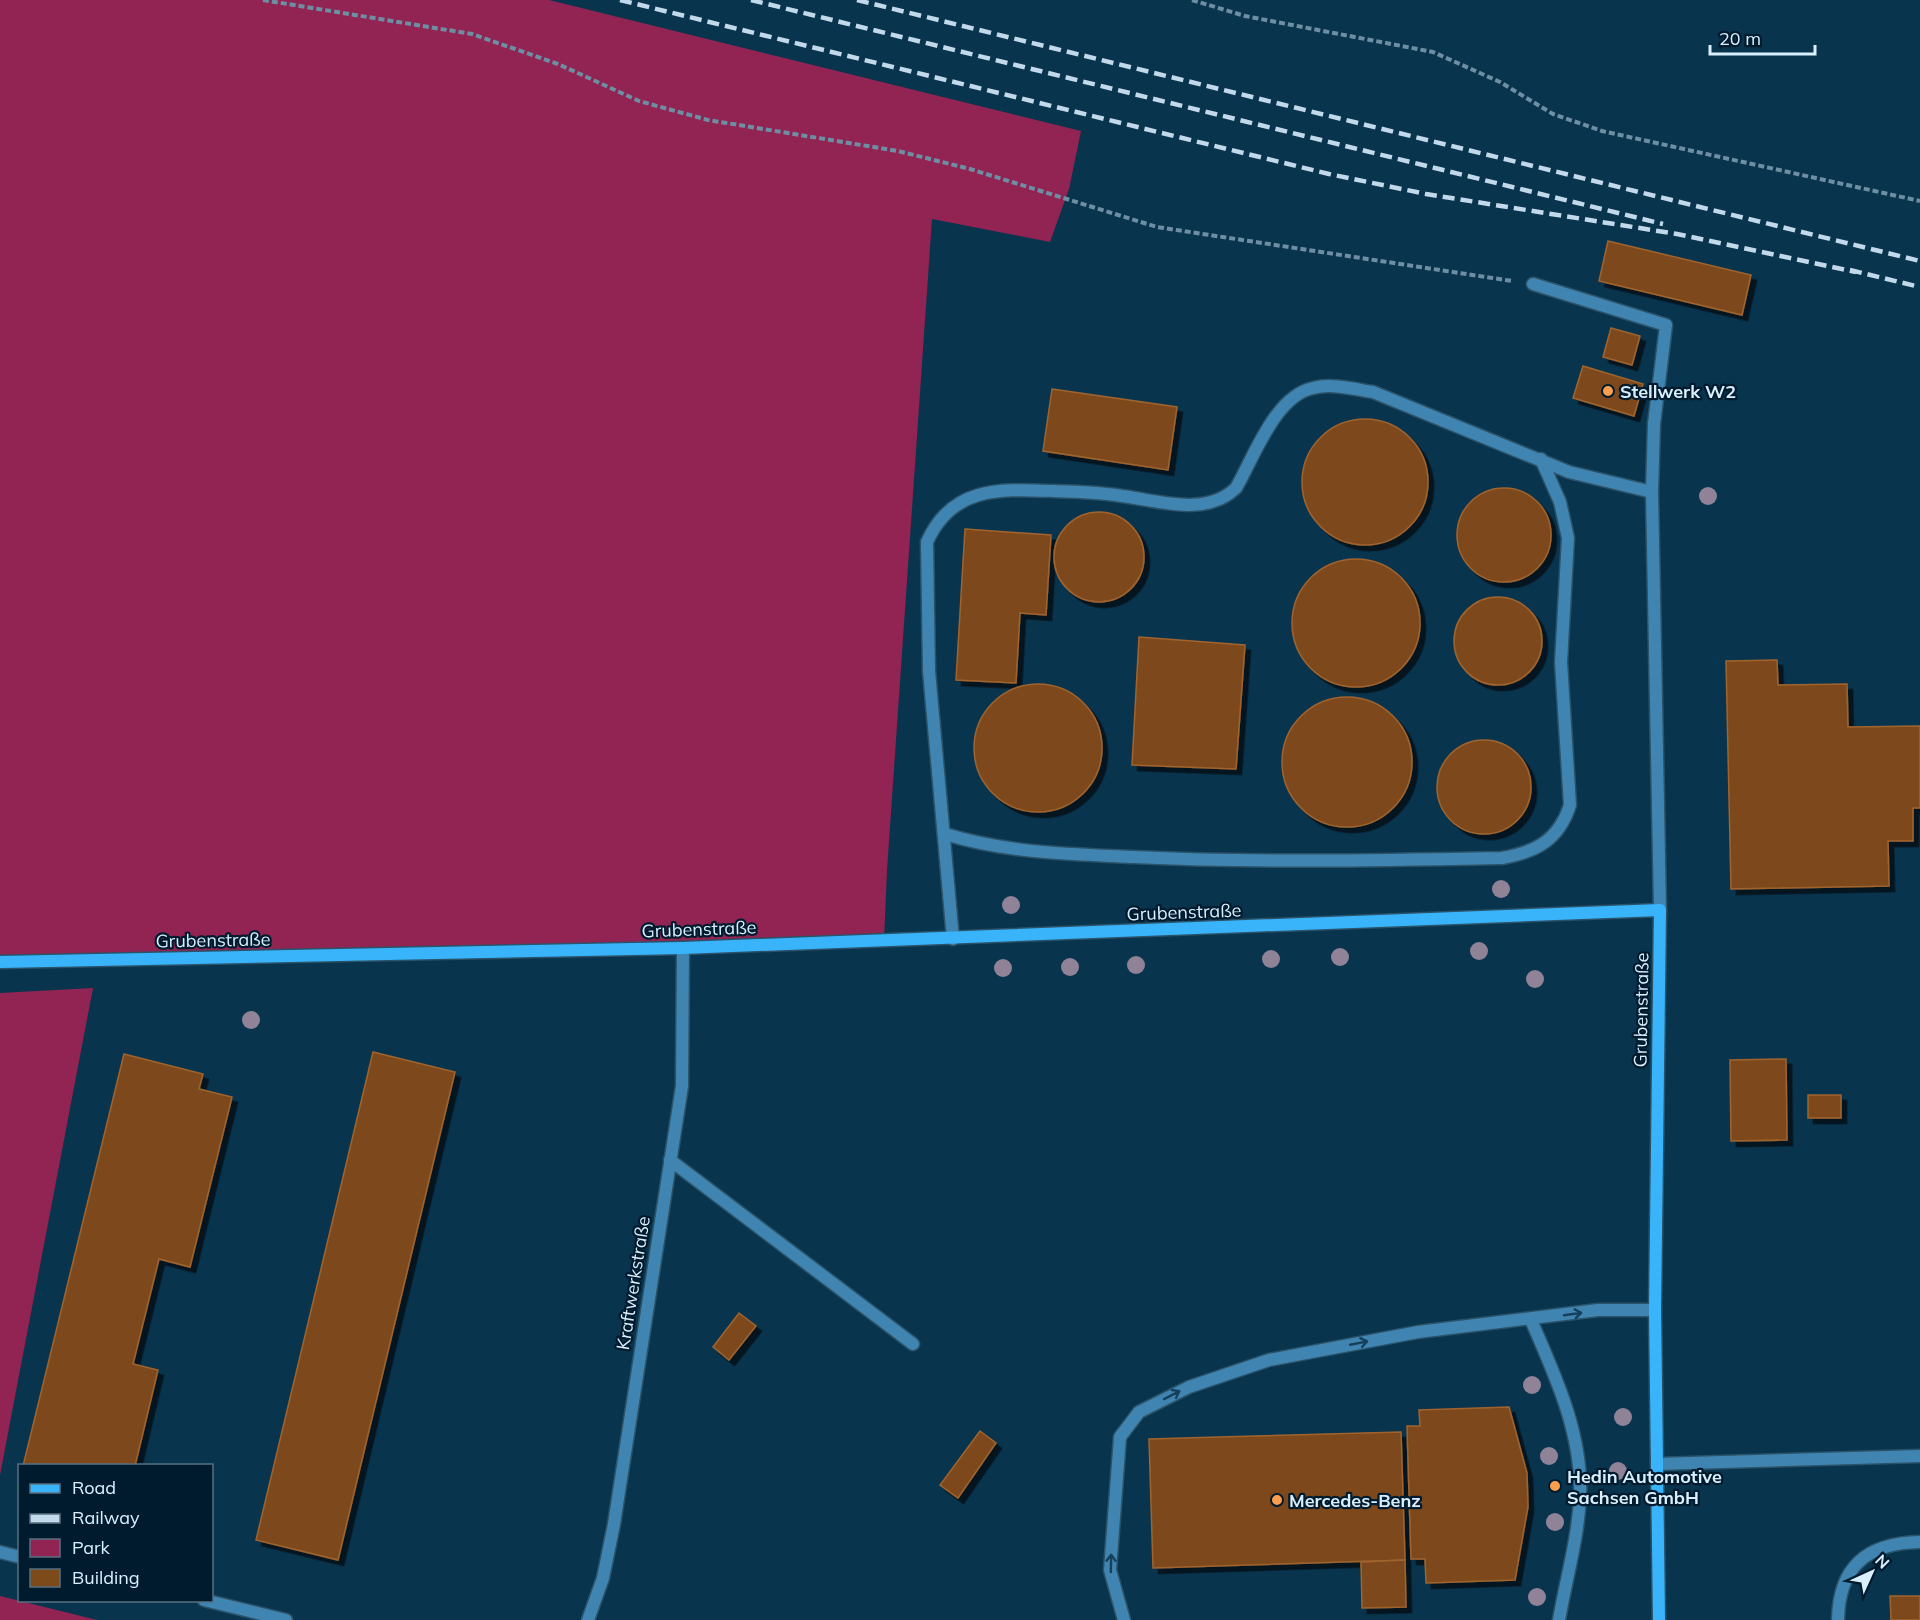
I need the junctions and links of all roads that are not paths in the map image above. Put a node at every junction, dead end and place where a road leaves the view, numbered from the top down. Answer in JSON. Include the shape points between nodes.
{"nodes":[{"id":1,"x":1533,"y":284,"type":"road end"},
{"id":2,"x":1541,"y":459,"type":"junction"},
{"id":3,"x":1652,"y":492,"type":"junction"},
{"id":4,"x":945,"y":834,"type":"junction"},
{"id":5,"x":1660,"y":910,"type":"junction"},
{"id":6,"x":953,"y":939,"type":"junction"},
{"id":7,"x":683,"y":948,"type":"junction"},
{"id":8,"x":0,"y":963,"type":"edge"},
{"id":9,"x":670,"y":1160,"type":"junction"},
{"id":10,"x":1655,"y":1311,"type":"junction"},
{"id":11,"x":1531,"y":1320,"type":"junction"},
{"id":12,"x":914,"y":1344,"type":"dead end"},
{"id":13,"x":1920,"y":1456,"type":"edge"},
{"id":14,"x":1657,"y":1464,"type":"junction"},
{"id":15,"x":1920,"y":1542,"type":"edge"},
{"id":16,"x":0,"y":1552,"type":"edge"},
{"id":17,"x":18,"y":1556,"type":"edge"},
{"id":18,"x":212,"y":1602,"type":"edge"},
{"id":19,"x":286,"y":1620,"type":"edge"},
{"id":20,"x":588,"y":1620,"type":"edge"},
{"id":21,"x":1124,"y":1620,"type":"edge"},
{"id":22,"x":1559,"y":1620,"type":"edge"},
{"id":23,"x":1659,"y":1620,"type":"edge"},
{"id":24,"x":1838,"y":1620,"type":"edge"}],
"edges":[{"from":1,"to":3,"type":"street","via":[[1666,325],[1654,424]]},
{"from":2,"to":3,"type":"street","via":[[1569,472]]},
{"from":2,"to":4,"type":"street","via":[[1373,392],[1313,388],[1292,396],[1280,409],[1236,488],[1212,503],[1182,505],[1103,493],[1004,489],[973,495],[934,526],[927,542],[929,671]]},
{"from":2,"to":4,"type":"street","via":[[1560,502],[1568,538],[1561,662],[1570,805],[1565,820],[1542,847],[1502,858],[1232,862],[1029,852]]},
{"from":3,"to":5,"type":"street"},
{"from":4,"to":6,"type":"street"},
{"from":5,"to":6,"type":"street","name":"Grubenstraße"},
{"from":5,"to":10,"type":"street","name":"Grubenstraße"},
{"from":6,"to":7,"type":"street","name":"Grubenstraße"},
{"from":7,"to":8,"type":"street","name":"Grubenstraße"},
{"from":7,"to":9,"type":"street","name":"Kraftwerkstraße","via":[[682,1086]]},
{"from":9,"to":12,"type":"street"},
{"from":9,"to":20,"type":"street","name":"Kraftwerkstraße","via":[[614,1524],[603,1578]]},
{"from":11,"to":10,"type":"street","one_way":true,"via":[[1598,1310]]},
{"from":10,"to":14,"type":"street","name":"Grubenstraße"},
{"from":21,"to":11,"type":"street","one_way":true,"via":[[1110,1570],[1120,1437],[1139,1412],[1189,1387],[1269,1360],[1418,1332]]},
{"from":11,"to":22,"type":"street","via":[[1558,1383],[1577,1446],[1579,1506],[1575,1548]]},
{"from":13,"to":14,"type":"street"},
{"from":14,"to":23,"type":"street","name":"Grubenstraße"},
{"from":15,"to":24,"type":"street","via":[[1878,1549],[1860,1558],[1846,1577]]},
{"from":16,"to":17,"type":"street"},
{"from":18,"to":19,"type":"street"}]}
